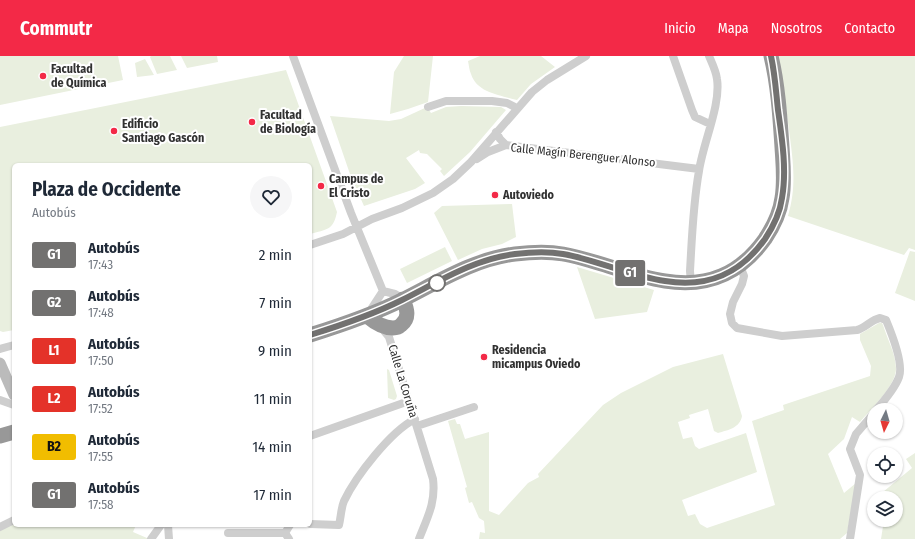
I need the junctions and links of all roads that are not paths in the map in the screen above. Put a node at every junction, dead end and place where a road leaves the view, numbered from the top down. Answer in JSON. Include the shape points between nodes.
{"nodes":[{"id":1,"x":293,"y":56,"type":"edge"},
{"id":2,"x":586,"y":56,"type":"edge"},
{"id":3,"x":673,"y":56,"type":"edge"},
{"id":4,"x":709,"y":56,"type":"edge"},
{"id":5,"x":771,"y":56,"type":"edge"},
{"id":6,"x":428,"y":107,"type":"dead end"},
{"id":7,"x":517,"y":108,"type":"junction"},
{"id":8,"x":710,"y":124,"type":"junction"},
{"id":9,"x":496,"y":132,"type":"junction"},
{"id":10,"x":506,"y":145,"type":"junction"},
{"id":11,"x":471,"y":162,"type":"junction"},
{"id":12,"x":699,"y":169,"type":"junction"},
{"id":13,"x":358,"y":228,"type":"junction"},
{"id":14,"x":312,"y":244,"type":"edge"},
{"id":15,"x":740,"y":266,"type":"junction"},
{"id":16,"x":691,"y":283,"type":"junction"},
{"id":17,"x":383,"y":291,"type":"junction"},
{"id":18,"x":403,"y":299,"type":"junction"},
{"id":19,"x":373,"y":320,"type":"junction"},
{"id":20,"x":391,"y":333,"type":"junction"},
{"id":21,"x":312,"y":335,"type":"edge"},
{"id":22,"x":12,"y":345,"type":"edge"},
{"id":23,"x":0,"y":349,"type":"edge"},
{"id":24,"x":0,"y":363,"type":"edge"},
{"id":25,"x":12,"y":390,"type":"edge"},
{"id":26,"x":0,"y":400,"type":"edge"},
{"id":27,"x":409,"y":401,"type":"junction"},
{"id":28,"x":882,"y":403,"type":"edge"},
{"id":29,"x":12,"y":404,"type":"edge"},
{"id":30,"x":474,"y":407,"type":"dead end"},
{"id":31,"x":867,"y":421,"type":"edge"},
{"id":32,"x":416,"y":422,"type":"junction"},
{"id":33,"x":12,"y":433,"type":"edge"},
{"id":34,"x":312,"y":435,"type":"edge"},
{"id":35,"x":0,"y":436,"type":"edge"},
{"id":36,"x":12,"y":521,"type":"edge"},
{"id":37,"x":312,"y":524,"type":"edge"},
{"id":38,"x":159,"y":527,"type":"edge"},
{"id":39,"x":168,"y":527,"type":"edge"},
{"id":40,"x":0,"y":528,"type":"edge"},
{"id":41,"x":228,"y":533,"type":"dead end"},
{"id":42,"x":287,"y":536,"type":"edge"},
{"id":43,"x":150,"y":539,"type":"edge"},
{"id":44,"x":169,"y":539,"type":"edge"},
{"id":45,"x":419,"y":539,"type":"edge"},
{"id":46,"x":850,"y":539,"type":"edge"}],
"edges":[{"from":1,"to":13,"type":"street"},
{"from":2,"to":7,"type":"street","via":[[547,80]]},
{"from":3,"to":8,"type":"street","via":[[695,117]]},
{"from":4,"to":8,"type":"street","via":[[717,77],[718,88]]},
{"from":5,"to":15,"type":"highway","via":[[780,128],[784,182],[782,200],[771,230],[757,250]]},
{"from":6,"to":7,"type":"street","via":[[446,101],[492,101],[507,103]]},
{"from":7,"to":9,"type":"street"},
{"from":8,"to":12,"type":"street"},
{"from":9,"to":10,"type":"street"},
{"from":9,"to":11,"type":"street"},
{"from":10,"to":11,"type":"street","name":"Calle Magín Berenguer Alonso"},
{"from":10,"to":12,"type":"street","name":"Calle Magín Berenguer Alonso"},
{"from":11,"to":13,"type":"street","via":[[433,193],[372,219]]},
{"from":12,"to":16,"type":"street","via":[[692,225]]},
{"from":13,"to":14,"type":"street"},
{"from":13,"to":17,"type":"street"},
{"from":15,"to":16,"type":"highway","via":[[715,278]]},
{"from":15,"to":28,"type":"street","via":[[744,276],[730,314],[732,323],[737,328],[787,336],[857,330],[880,318],[886,320],[900,364],[900,376]]},
{"from":16,"to":18,"type":"highway","via":[[668,282],[563,254],[536,252],[478,262]]},
{"from":17,"to":18,"type":"street"},
{"from":17,"to":19,"type":"street","via":[[374,303]]},
{"from":18,"to":19,"type":"highway"},
{"from":18,"to":20,"type":"highway","via":[[407,310],[406,320]]},
{"from":19,"to":20,"type":"highway"},
{"from":19,"to":21,"type":"highway"},
{"from":20,"to":27,"type":"street","name":"Calle La Coruña"},
{"from":22,"to":23,"type":"street"},
{"from":24,"to":25,"type":"street"},
{"from":26,"to":29,"type":"street"},
{"from":27,"to":32,"type":"street","name":"Calle La Coruña"},
{"from":27,"to":34,"type":"street"},
{"from":30,"to":32,"type":"street","name":"Calle La Coruña"},
{"from":31,"to":46,"type":"street","via":[[856,434],[850,449],[860,475]]},
{"from":32,"to":37,"type":"street","via":[[406,424],[356,479],[343,502],[339,525]]},
{"from":32,"to":45,"type":"street","name":"Calle La Coruña","via":[[433,479],[434,492],[431,511]]},
{"from":33,"to":35,"type":"highway"},
{"from":36,"to":40,"type":"street"},
{"from":38,"to":43,"type":"street"},
{"from":39,"to":44,"type":"street"},
{"from":41,"to":42,"type":"street"}]}
